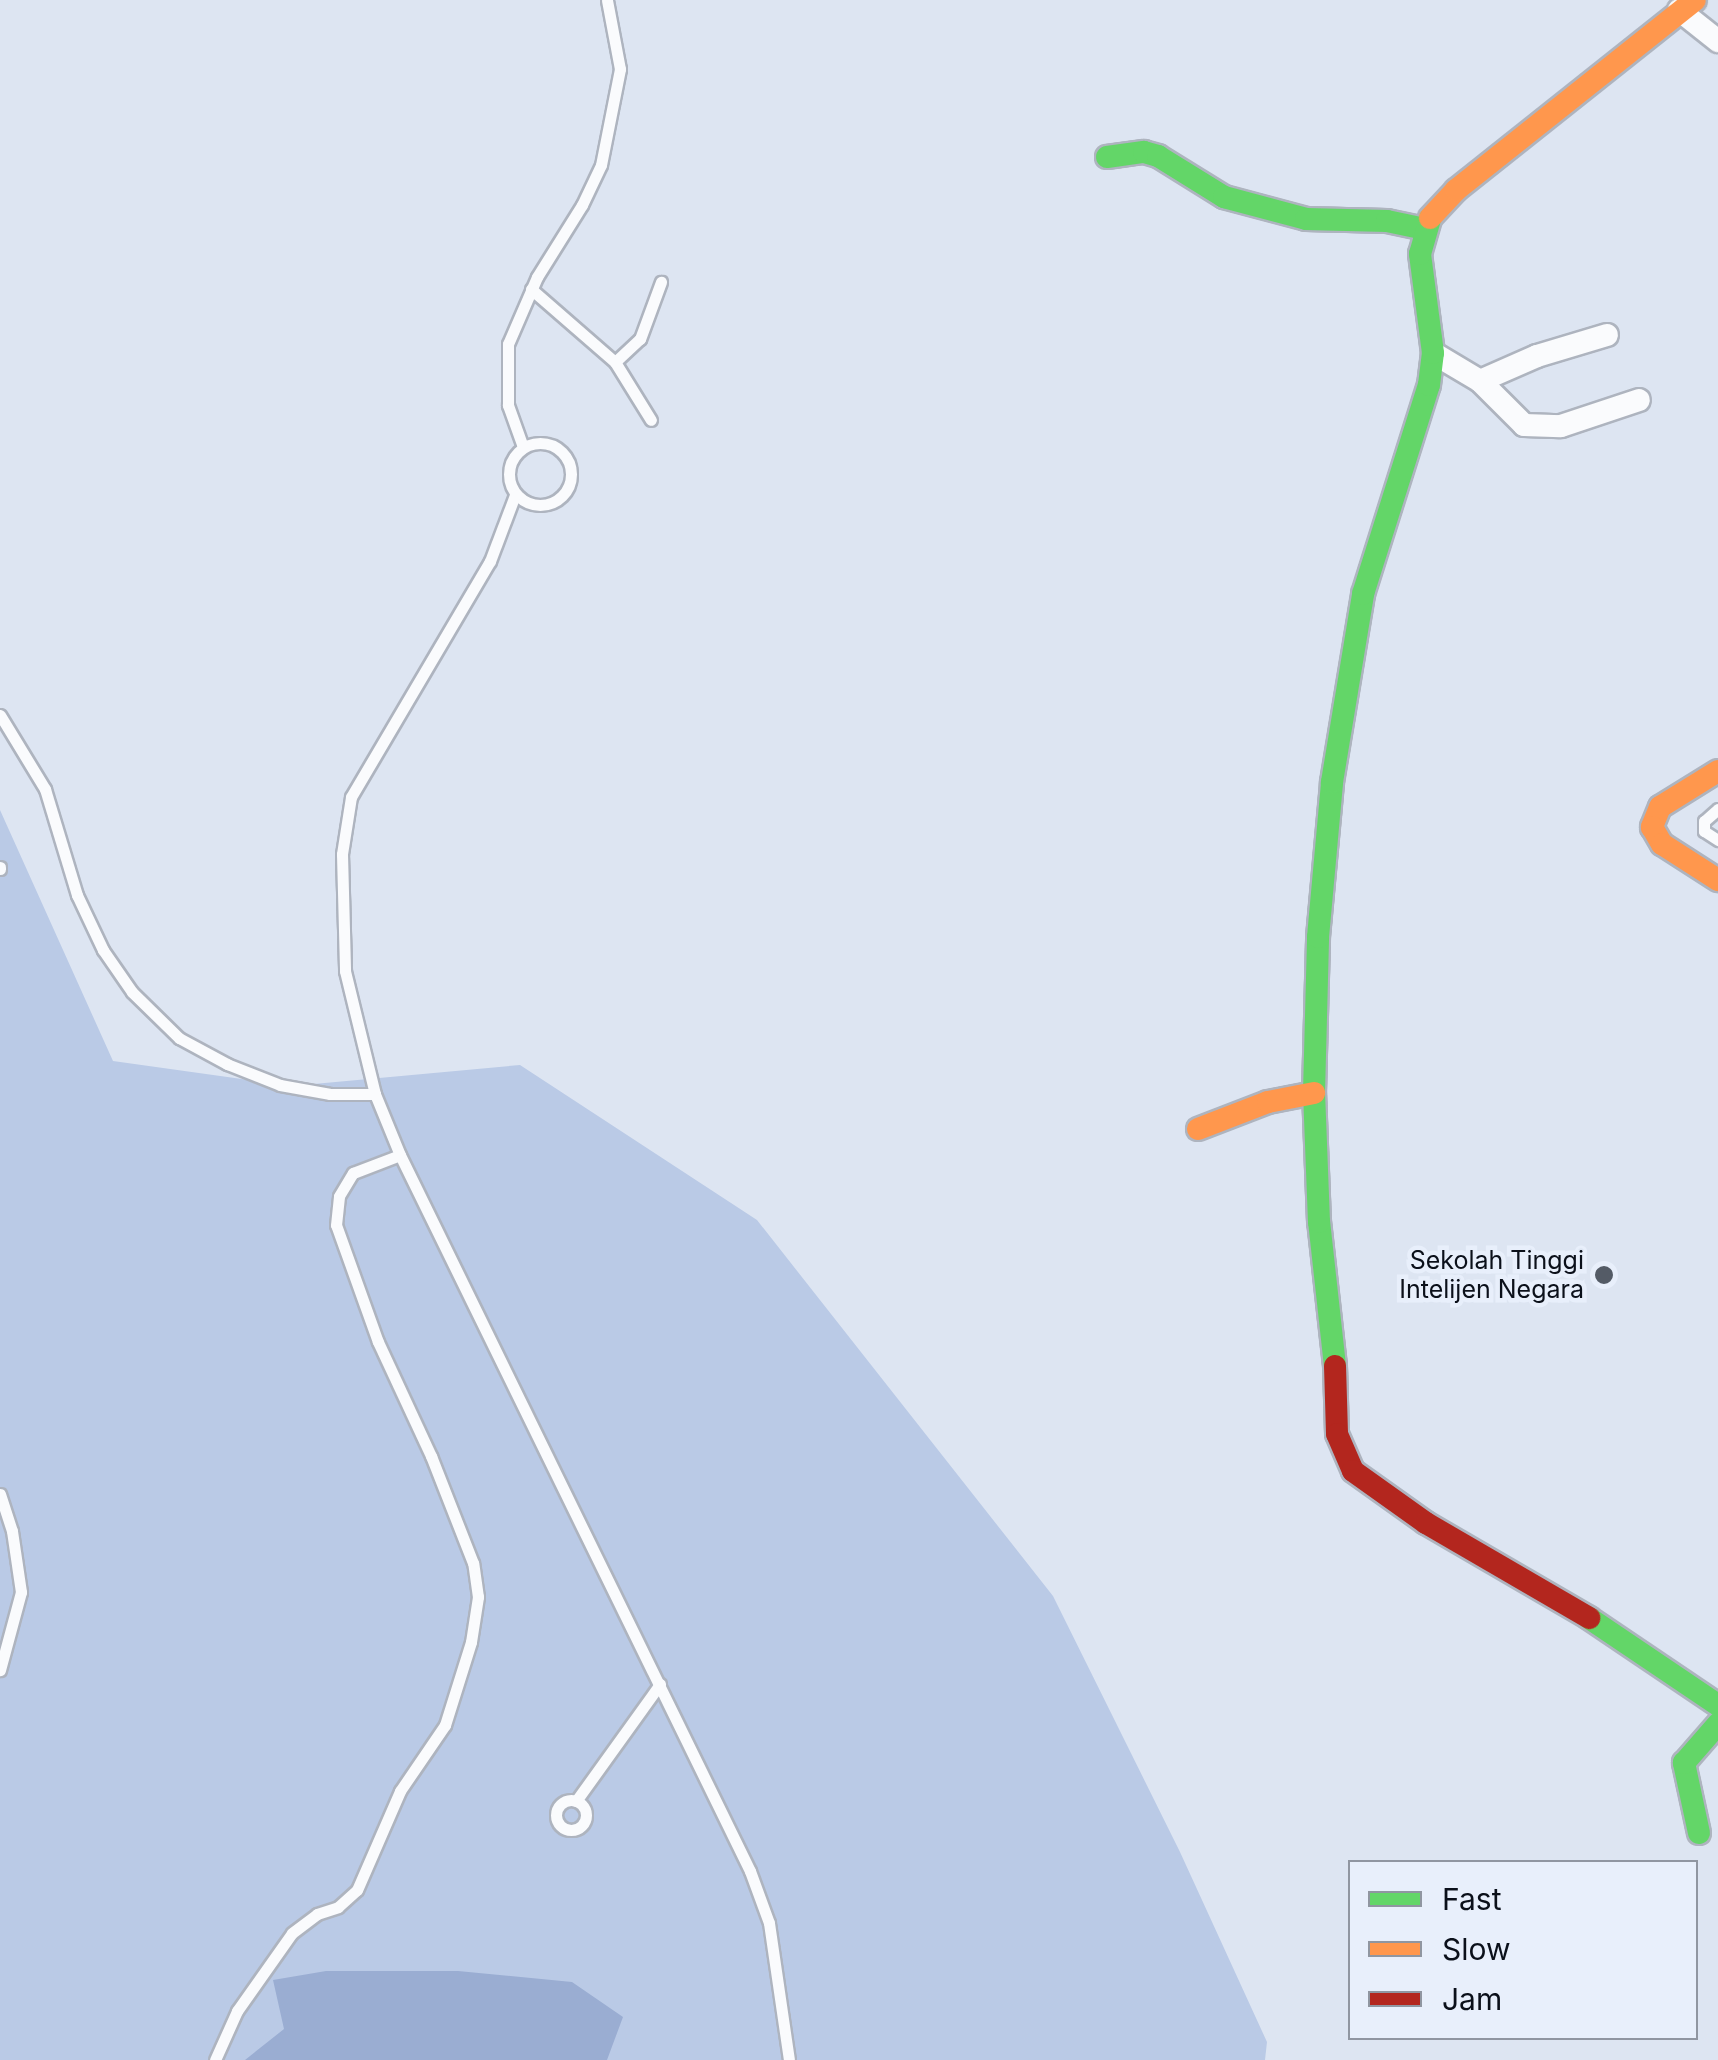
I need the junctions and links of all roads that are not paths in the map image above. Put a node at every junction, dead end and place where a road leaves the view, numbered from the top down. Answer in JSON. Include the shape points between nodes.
{"nodes":[{"id":1,"x":607,"y":0,"type":"edge"},
{"id":2,"x":1687,"y":5,"type":"edge"},
{"id":3,"x":1718,"y":41,"type":"edge"},
{"id":4,"x":1107,"y":158,"type":"dead end"},
{"id":5,"x":1426,"y":229,"type":"junction"},
{"id":6,"x":661,"y":282,"type":"dead end"},
{"id":7,"x":531,"y":289,"type":"junction"},
{"id":8,"x":1607,"y":335,"type":"dead end"},
{"id":9,"x":1434,"y":352,"type":"junction"},
{"id":10,"x":616,"y":362,"type":"junction"},
{"id":11,"x":1480,"y":381,"type":"junction"},
{"id":12,"x":1639,"y":400,"type":"dead end"},
{"id":13,"x":651,"y":420,"type":"dead end"},
{"id":14,"x":523,"y":447,"type":"junction"},
{"id":15,"x":515,"y":494,"type":"junction"},
{"id":16,"x":0,"y":715,"type":"edge"},
{"id":17,"x":1718,"y":771,"type":"edge"},
{"id":18,"x":1718,"y":809,"type":"edge"},
{"id":19,"x":1718,"y":840,"type":"edge"},
{"id":20,"x":1718,"y":880,"type":"edge"},
{"id":21,"x":1314,"y":1093,"type":"junction"},
{"id":22,"x":375,"y":1094,"type":"junction"},
{"id":23,"x":1198,"y":1129,"type":"dead end"},
{"id":24,"x":400,"y":1155,"type":"junction"},
{"id":25,"x":0,"y":1494,"type":"edge"},
{"id":26,"x":0,"y":1670,"type":"edge"},
{"id":27,"x":660,"y":1684,"type":"junction"},
{"id":28,"x":1718,"y":1705,"type":"edge"},
{"id":29,"x":1718,"y":1724,"type":"edge"},
{"id":30,"x":576,"y":1802,"type":"dead end"},
{"id":31,"x":1699,"y":1833,"type":"dead end"},
{"id":32,"x":215,"y":2060,"type":"edge"},
{"id":33,"x":790,"y":2060,"type":"edge"}],
"edges":[{"from":1,"to":7,"type":"lane","via":[[620,69],[614,118],[582,206]]},
{"from":2,"to":3,"type":"street"},
{"from":2,"to":5,"type":"street","via":[[1456,190]]},
{"from":4,"to":5,"type":"street","via":[[1144,152],[1208,191],[1306,219]]},
{"from":5,"to":9,"type":"street","via":[[1420,254]]},
{"from":6,"to":10,"type":"lane","via":[[640,339]]},
{"from":7,"to":10,"type":"lane"},
{"from":7,"to":14,"type":"lane","via":[[508,344],[505,374]]},
{"from":8,"to":11,"type":"street"},
{"from":9,"to":11,"type":"street"},
{"from":9,"to":21,"type":"street","via":[[1363,594],[1332,782]]},
{"from":10,"to":13,"type":"lane"},
{"from":11,"to":12,"type":"street","via":[[1516,421],[1532,427],[1577,422]]},
{"from":14,"to":15,"type":"lane","via":[[508,474]]},
{"from":14,"to":15,"type":"lane","via":[[554,447],[569,463],[571,480],[550,504],[528,504]]},
{"from":15,"to":22,"type":"lane","via":[[490,561],[351,797],[342,854],[345,971]]},
{"from":16,"to":22,"type":"lane","via":[[44,788],[78,895],[132,992],[180,1038],[227,1064],[280,1085]]},
{"from":17,"to":20,"type":"street","via":[[1660,807],[1652,827],[1662,844]]},
{"from":18,"to":19,"type":"lane","via":[[1704,821],[1704,831]]},
{"from":21,"to":23,"type":"street","via":[[1268,1102]]},
{"from":21,"to":28,"type":"street","via":[[1337,1434],[1353,1471]]},
{"from":22,"to":24,"type":"lane"},
{"from":24,"to":27,"type":"lane"},
{"from":24,"to":32,"type":"lane","via":[[353,1173],[339,1196],[336,1225],[378,1342],[473,1563],[478,1596],[470,1642],[446,1726],[400,1791],[357,1890],[292,1933],[237,2011]]},
{"from":25,"to":26,"type":"lane","via":[[21,1592]]},
{"from":27,"to":30,"type":"lane"},
{"from":27,"to":33,"type":"lane","via":[[769,1923]]},
{"from":29,"to":31,"type":"street","via":[[1684,1764]]}]}
